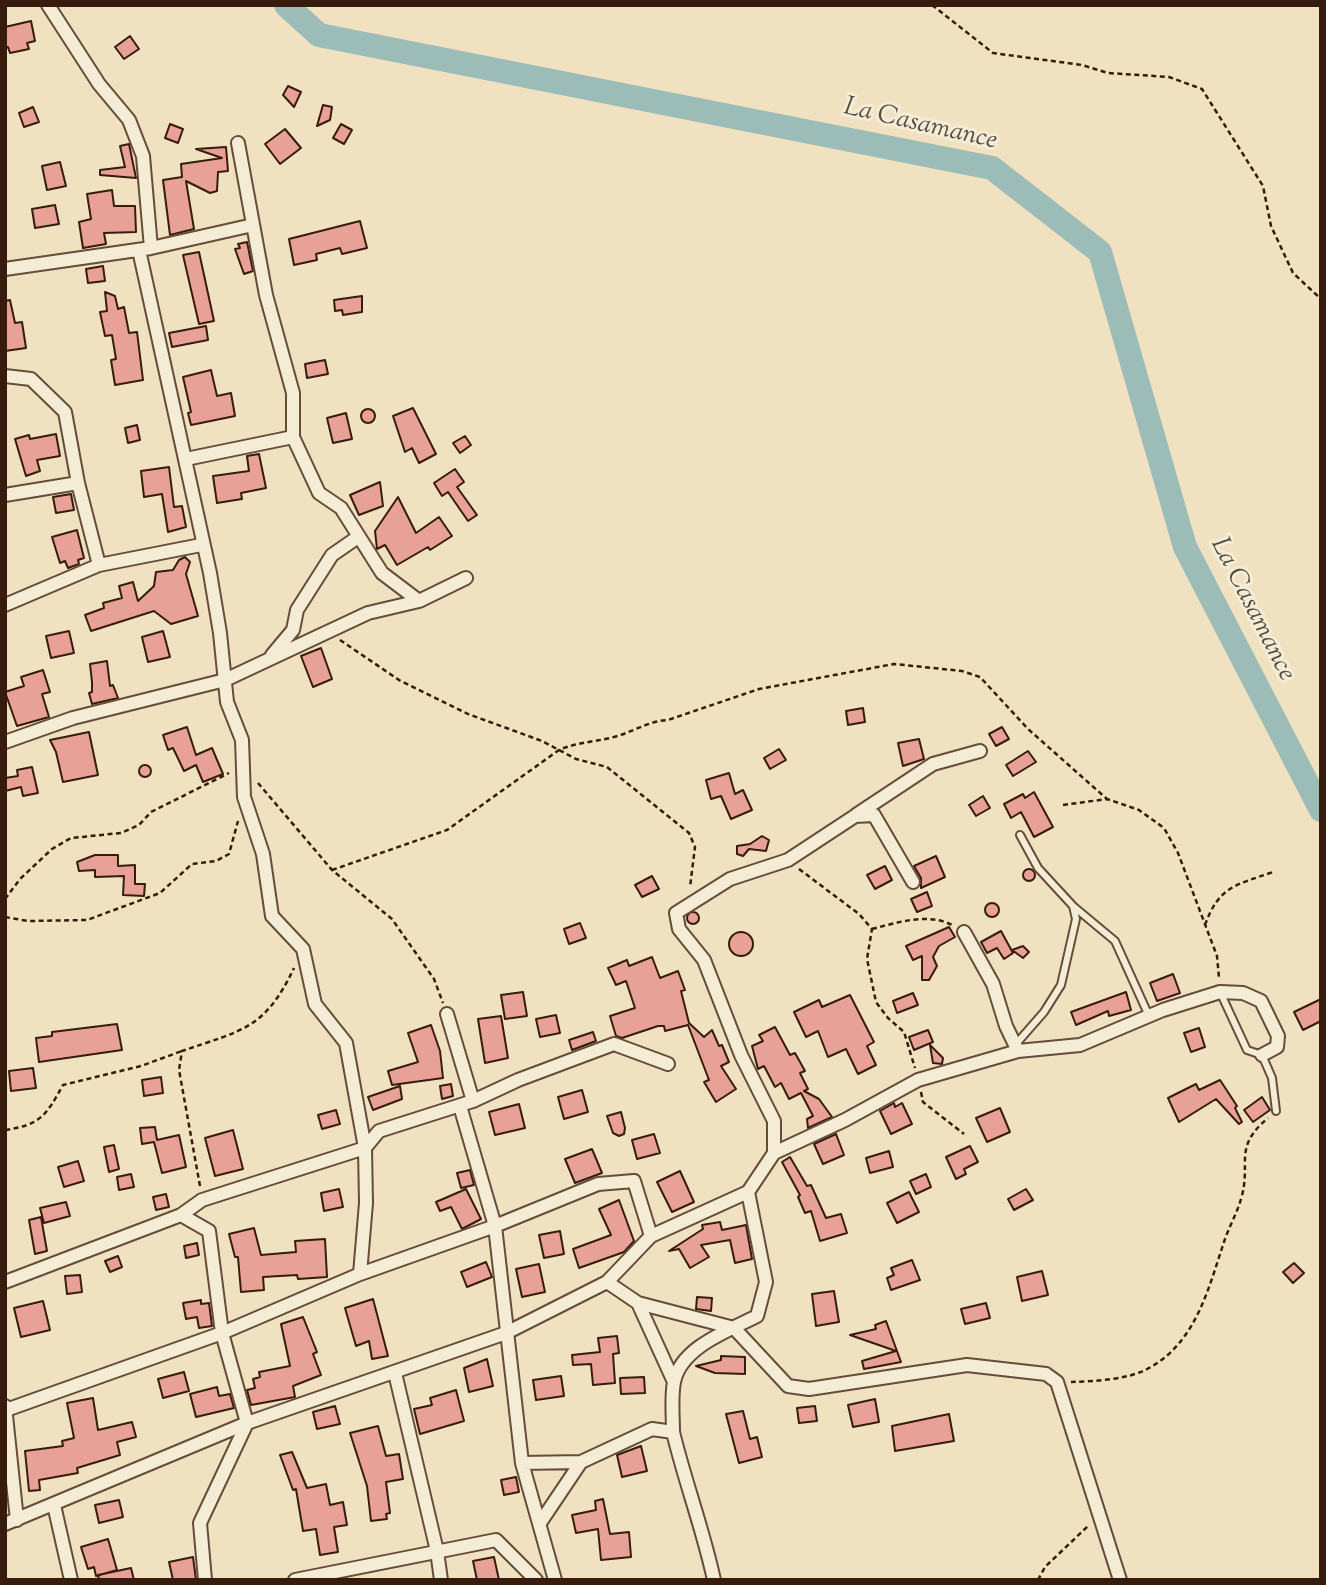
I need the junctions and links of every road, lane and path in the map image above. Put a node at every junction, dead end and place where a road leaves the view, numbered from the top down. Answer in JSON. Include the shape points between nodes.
{"nodes":[{"id":1,"x":48,"y":5,"type":"edge"},
{"id":2,"x":932,"y":5,"type":"edge"},
{"id":3,"x":238,"y":143,"type":"dead end"},
{"id":4,"x":254,"y":225,"type":"junction"},
{"id":5,"x":145,"y":249,"type":"junction"},
{"id":6,"x":5,"y":269,"type":"edge"},
{"id":7,"x":1321,"y":299,"type":"edge"},
{"id":8,"x":5,"y":376,"type":"edge"},
{"id":9,"x":293,"y":436,"type":"junction"},
{"id":10,"x":186,"y":459,"type":"junction"},
{"id":11,"x":78,"y":483,"type":"junction"},
{"id":12,"x":5,"y":495,"type":"edge"},
{"id":13,"x":358,"y":537,"type":"junction"},
{"id":14,"x":201,"y":545,"type":"junction"},
{"id":15,"x":99,"y":565,"type":"junction"},
{"id":16,"x":466,"y":578,"type":"dead end"},
{"id":17,"x":419,"y":601,"type":"junction"},
{"id":18,"x":5,"y":605,"type":"edge"},
{"id":19,"x":326,"y":631,"type":"junction"},
{"id":20,"x":270,"y":658,"type":"junction"},
{"id":21,"x":225,"y":680,"type":"junction"},
{"id":22,"x":5,"y":742,"type":"edge"},
{"id":23,"x":559,"y":750,"type":"junction"},
{"id":24,"x":980,"y":751,"type":"dead end"},
{"id":25,"x":243,"y":766,"type":"junction"},
{"id":26,"x":1107,"y":799,"type":"junction"},
{"id":27,"x":1063,"y":805,"type":"dead end"},
{"id":28,"x":855,"y":816,"type":"junction"},
{"id":29,"x":238,"y":820,"type":"dead end"},
{"id":30,"x":1020,"y":835,"type":"dead end"},
{"id":31,"x":788,"y":860,"type":"junction"},
{"id":32,"x":332,"y":870,"type":"junction"},
{"id":33,"x":1273,"y":873,"type":"dead end"},
{"id":34,"x":913,"y":882,"type":"dead end"},
{"id":35,"x":5,"y":899,"type":"edge"},
{"id":36,"x":688,"y":905,"type":"junction"},
{"id":37,"x":1073,"y":906,"type":"junction"},
{"id":38,"x":5,"y":917,"type":"edge"},
{"id":39,"x":1205,"y":925,"type":"junction"},
{"id":40,"x":872,"y":929,"type":"junction"},
{"id":41,"x":964,"y":932,"type":"joint"},
{"id":42,"x":303,"y":949,"type":"junction"},
{"id":43,"x":1220,"y":992,"type":"junction"},
{"id":44,"x":447,"y":1014,"type":"joint"},
{"id":45,"x":1149,"y":1016,"type":"junction"},
{"id":46,"x":1016,"y":1048,"type":"junction"},
{"id":47,"x":182,"y":1051,"type":"junction"},
{"id":48,"x":1262,"y":1055,"type":"junction"},
{"id":49,"x":668,"y":1064,"type":"dead end"},
{"id":50,"x":918,"y":1080,"type":"junction"},
{"id":51,"x":466,"y":1104,"type":"junction"},
{"id":52,"x":1276,"y":1111,"type":"joint"},
{"id":53,"x":5,"y":1130,"type":"edge"},
{"id":54,"x":964,"y":1135,"type":"dead end"},
{"id":55,"x":365,"y":1148,"type":"junction"},
{"id":56,"x":774,"y":1153,"type":"junction"},
{"id":57,"x":748,"y":1192,"type":"junction"},
{"id":58,"x":202,"y":1200,"type":"junction"},
{"id":59,"x":181,"y":1215,"type":"junction"},
{"id":60,"x":495,"y":1226,"type":"junction"},
{"id":61,"x":651,"y":1236,"type":"junction"},
{"id":62,"x":360,"y":1274,"type":"junction"},
{"id":63,"x":5,"y":1282,"type":"edge"},
{"id":64,"x":607,"y":1282,"type":"junction"},
{"id":65,"x":638,"y":1303,"type":"junction"},
{"id":66,"x":734,"y":1328,"type":"junction"},
{"id":67,"x":222,"y":1333,"type":"junction"},
{"id":68,"x":506,"y":1333,"type":"junction"},
{"id":69,"x":395,"y":1373,"type":"junction"},
{"id":70,"x":674,"y":1382,"type":"junction"},
{"id":71,"x":1057,"y":1382,"type":"junction"},
{"id":72,"x":6,"y":1408,"type":"edge"},
{"id":73,"x":247,"y":1423,"type":"junction"},
{"id":74,"x":673,"y":1432,"type":"junction"},
{"id":75,"x":581,"y":1462,"type":"junction"},
{"id":76,"x":523,"y":1463,"type":"junction"},
{"id":77,"x":54,"y":1505,"type":"junction"},
{"id":78,"x":1100,"y":1515,"type":"junction"},
{"id":79,"x":11,"y":1522,"type":"edge"},
{"id":80,"x":540,"y":1523,"type":"junction"},
{"id":81,"x":437,"y":1550,"type":"junction"},
{"id":82,"x":712,"y":1576,"type":"edge"},
{"id":83,"x":71,"y":1580,"type":"edge"},
{"id":84,"x":205,"y":1580,"type":"edge"},
{"id":85,"x":295,"y":1580,"type":"edge"},
{"id":86,"x":441,"y":1580,"type":"edge"},
{"id":87,"x":536,"y":1580,"type":"edge"},
{"id":88,"x":555,"y":1580,"type":"edge"},
{"id":89,"x":1038,"y":1580,"type":"edge"},
{"id":90,"x":1120,"y":1580,"type":"edge"}],
"edges":[{"from":1,"to":5,"type":"street","via":[[99,84],[129,120],[143,156]]},
{"from":2,"to":7,"type":"path","via":[[993,53],[1108,73],[1169,77],[1202,89],[1264,186],[1271,226],[1293,273]]},
{"from":3,"to":4,"type":"street"},
{"from":4,"to":5,"type":"street"},
{"from":4,"to":9,"type":"street","via":[[266,295],[293,393]]},
{"from":5,"to":6,"type":"street"},
{"from":5,"to":10,"type":"street"},
{"from":8,"to":11,"type":"street","via":[[31,379],[65,412]]},
{"from":9,"to":10,"type":"street"},
{"from":9,"to":13,"type":"street","via":[[319,493],[341,508]]},
{"from":10,"to":14,"type":"street"},
{"from":11,"to":12,"type":"street"},
{"from":11,"to":15,"type":"street"},
{"from":13,"to":17,"type":"street","via":[[382,573]]},
{"from":13,"to":20,"type":"street","via":[[332,555],[297,610],[293,630]]},
{"from":14,"to":15,"type":"street"},
{"from":14,"to":21,"type":"street"},
{"from":15,"to":18,"type":"street"},
{"from":16,"to":17,"type":"street"},
{"from":17,"to":19,"type":"street","via":[[368,613]]},
{"from":19,"to":20,"type":"street"},
{"from":19,"to":23,"type":"path","via":[[399,680]]},
{"from":20,"to":21,"type":"street"},
{"from":21,"to":22,"type":"street","via":[[73,718]]},
{"from":21,"to":25,"type":"street","via":[[227,702],[242,740]]},
{"from":23,"to":26,"type":"path","via":[[577,742],[615,737],[759,689],[894,664],[981,677],[1028,729]]},
{"from":23,"to":32,"type":"path","via":[[447,830]]},
{"from":23,"to":36,"type":"path","via":[[576,760],[607,767],[690,833],[695,848]]},
{"from":24,"to":28,"type":"street","via":[[933,764]]},
{"from":25,"to":32,"type":"path"},
{"from":25,"to":35,"type":"path","via":[[151,812],[121,833],[71,838],[44,856]]},
{"from":25,"to":42,"type":"street","via":[[244,797],[262,854],[272,916]]},
{"from":26,"to":27,"type":"path"},
{"from":26,"to":39,"type":"path","via":[[1139,810],[1164,828]]},
{"from":28,"to":31,"type":"street"},
{"from":28,"to":34,"type":"street","via":[[874,815]]},
{"from":29,"to":38,"type":"path","via":[[229,854],[192,864],[160,894],[87,920]]},
{"from":30,"to":37,"type":"lane","via":[[1038,868]]},
{"from":31,"to":36,"type":"street","via":[[730,879]]},
{"from":31,"to":40,"type":"path"},
{"from":32,"to":44,"type":"path","via":[[392,919],[434,979]]},
{"from":33,"to":39,"type":"path","via":[[1238,884],[1214,901]]},
{"from":36,"to":56,"type":"street","via":[[676,913],[680,929],[704,960],[741,1055],[774,1121]]},
{"from":37,"to":45,"type":"lane","via":[[1115,941]]},
{"from":37,"to":46,"type":"lane","via":[[1076,919],[1061,985]]},
{"from":39,"to":43,"type":"path","via":[[1217,956]]},
{"from":40,"to":41,"type":"path","via":[[907,920],[941,919]]},
{"from":40,"to":50,"type":"path","via":[[867,958],[876,1002],[904,1032]]},
{"from":41,"to":46,"type":"street","via":[[993,984]]},
{"from":42,"to":47,"type":"path","via":[[279,999],[266,1015],[233,1034]]},
{"from":42,"to":55,"type":"street","via":[[315,1004],[346,1043]]},
{"from":43,"to":45,"type":"street"},
{"from":43,"to":48,"type":"lane","via":[[1247,1049]]},
{"from":43,"to":48,"type":"street","via":[[1261,1000],[1278,1036],[1277,1047]]},
{"from":44,"to":51,"type":"street"},
{"from":45,"to":46,"type":"street","via":[[1080,1045]]},
{"from":46,"to":50,"type":"street"},
{"from":47,"to":53,"type":"path","via":[[63,1085],[46,1113],[30,1126]]},
{"from":47,"to":58,"type":"path","via":[[179,1070]]},
{"from":48,"to":52,"type":"lane","via":[[1272,1078]]},
{"from":49,"to":51,"type":"street","via":[[614,1044]]},
{"from":50,"to":54,"type":"path","via":[[923,1102]]},
{"from":50,"to":56,"type":"street"},
{"from":51,"to":55,"type":"street","via":[[379,1131]]},
{"from":51,"to":60,"type":"street"},
{"from":52,"to":71,"type":"path","via":[[1252,1131],[1244,1154],[1242,1197],[1207,1296],[1179,1346],[1148,1369],[1099,1380]]},
{"from":55,"to":58,"type":"street"},
{"from":55,"to":62,"type":"street"},
{"from":56,"to":57,"type":"street"},
{"from":57,"to":61,"type":"street"},
{"from":57,"to":66,"type":"street","via":[[766,1282],[757,1316]]},
{"from":58,"to":59,"type":"street"},
{"from":59,"to":63,"type":"street"},
{"from":59,"to":67,"type":"street","via":[[209,1231]]},
{"from":60,"to":61,"type":"street","via":[[598,1184],[634,1181]]},
{"from":60,"to":62,"type":"street"},
{"from":60,"to":68,"type":"street"},
{"from":61,"to":64,"type":"street"},
{"from":62,"to":67,"type":"street"},
{"from":64,"to":65,"type":"street"},
{"from":64,"to":68,"type":"street"},
{"from":65,"to":66,"type":"street"},
{"from":65,"to":70,"type":"street"},
{"from":66,"to":70,"type":"street","via":[[683,1361]]},
{"from":66,"to":71,"type":"street","via":[[788,1386],[809,1389],[967,1365],[1046,1374]]},
{"from":67,"to":72,"type":"street"},
{"from":67,"to":73,"type":"street"},
{"from":68,"to":69,"type":"street"},
{"from":68,"to":76,"type":"street"},
{"from":69,"to":73,"type":"street"},
{"from":69,"to":81,"type":"street"},
{"from":70,"to":74,"type":"street"},
{"from":71,"to":78,"type":"street"},
{"from":72,"to":79,"type":"street"},
{"from":73,"to":77,"type":"street"},
{"from":73,"to":84,"type":"street","via":[[200,1523]]},
{"from":74,"to":75,"type":"street","via":[[652,1429]]},
{"from":74,"to":82,"type":"street","via":[[705,1533]]},
{"from":75,"to":76,"type":"street"},
{"from":75,"to":80,"type":"street"},
{"from":76,"to":80,"type":"street"},
{"from":77,"to":79,"type":"street"},
{"from":77,"to":83,"type":"street"},
{"from":78,"to":89,"type":"path","via":[[1045,1567]]},
{"from":78,"to":90,"type":"street"},
{"from":80,"to":88,"type":"street"},
{"from":81,"to":85,"type":"street"},
{"from":81,"to":86,"type":"street"},
{"from":81,"to":87,"type":"street","via":[[496,1540]]}]}
